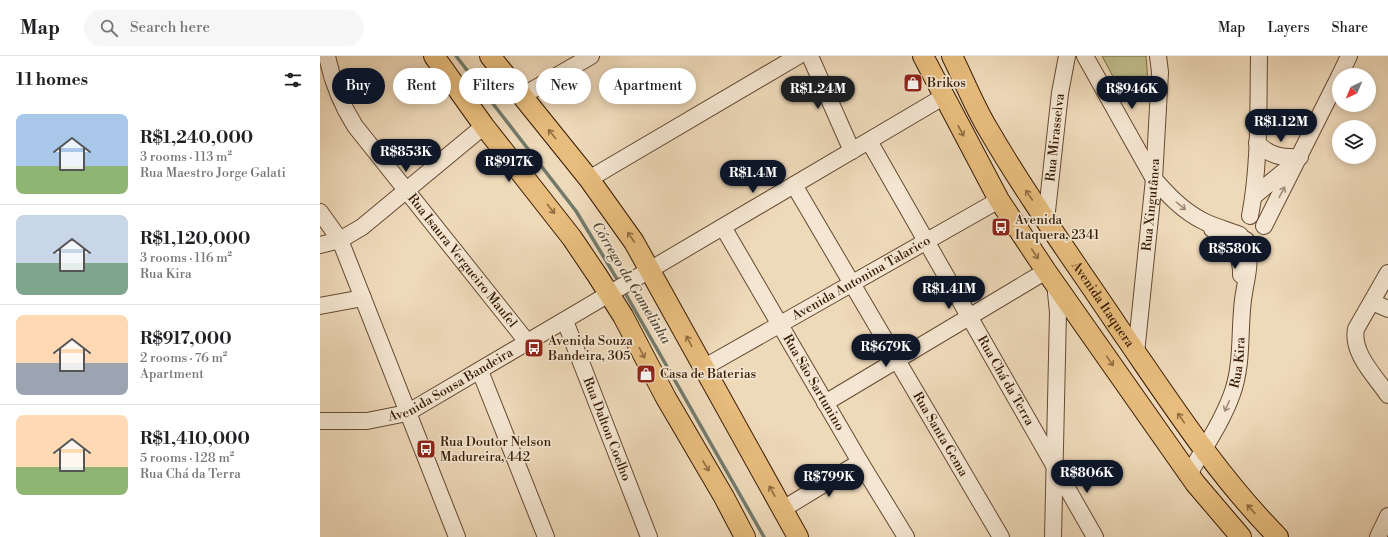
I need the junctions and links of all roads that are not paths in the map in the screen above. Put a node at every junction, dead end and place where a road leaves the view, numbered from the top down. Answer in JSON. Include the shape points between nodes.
{"nodes":[{"id":1,"x":327,"y":56,"type":"edge"},
{"id":2,"x":434,"y":56,"type":"edge"},
{"id":3,"x":490,"y":56,"type":"edge"},
{"id":4,"x":591,"y":56,"type":"edge"},
{"id":5,"x":798,"y":56,"type":"edge"},
{"id":6,"x":810,"y":56,"type":"edge"},
{"id":7,"x":923,"y":56,"type":"edge"},
{"id":8,"x":952,"y":56,"type":"edge"},
{"id":9,"x":1067,"y":56,"type":"edge"},
{"id":10,"x":1085,"y":56,"type":"edge"},
{"id":11,"x":1158,"y":56,"type":"edge"},
{"id":12,"x":1259,"y":56,"type":"edge"},
{"id":13,"x":1349,"y":56,"type":"edge"},
{"id":14,"x":500,"y":68,"type":"edge"},
{"id":15,"x":1344,"y":68,"type":"edge"},
{"id":16,"x":1332,"y":92,"type":"edge"},
{"id":17,"x":528,"y":93,"type":"edge"},
{"id":18,"x":943,"y":97,"type":"junction"},
{"id":19,"x":528,"y":103,"type":"edge"},
{"id":20,"x":484,"y":126,"type":"junction"},
{"id":21,"x":869,"y":141,"type":"junction"},
{"id":22,"x":1257,"y":143,"type":"junction"},
{"id":23,"x":852,"y":151,"type":"junction"},
{"id":24,"x":1300,"y":158,"type":"junction"},
{"id":25,"x":1016,"y":177,"type":"junction"},
{"id":26,"x":589,"y":179,"type":"junction"},
{"id":27,"x":1154,"y":179,"type":"junction"},
{"id":28,"x":794,"y":185,"type":"junction"},
{"id":29,"x":407,"y":191,"type":"junction"},
{"id":30,"x":1254,"y":196,"type":"junction"},
{"id":31,"x":999,"y":200,"type":"junction"},
{"id":32,"x":320,"y":212,"type":"edge"},
{"id":33,"x":1250,"y":216,"type":"junction"},
{"id":34,"x":1046,"y":220,"type":"junction"},
{"id":35,"x":1202,"y":220,"type":"junction"},
{"id":36,"x":1264,"y":226,"type":"junction"},
{"id":37,"x":723,"y":227,"type":"junction"},
{"id":38,"x":1243,"y":238,"type":"junction"},
{"id":39,"x":340,"y":240,"type":"junction"},
{"id":40,"x":925,"y":241,"type":"junction"},
{"id":41,"x":320,"y":245,"type":"edge"},
{"id":42,"x":648,"y":272,"type":"junction"},
{"id":43,"x":1388,"y":273,"type":"edge"},
{"id":44,"x":1051,"y":277,"type":"junction"},
{"id":45,"x":852,"y":283,"type":"junction"},
{"id":46,"x":612,"y":293,"type":"junction"},
{"id":47,"x":363,"y":298,"type":"junction"},
{"id":48,"x":1243,"y":299,"type":"junction"},
{"id":49,"x":1372,"y":302,"type":"junction"},
{"id":50,"x":320,"y":306,"type":"edge"},
{"id":51,"x":1388,"y":309,"type":"edge"},
{"id":52,"x":969,"y":317,"type":"junction"},
{"id":53,"x":565,"y":321,"type":"junction"},
{"id":54,"x":779,"y":324,"type":"junction"},
{"id":55,"x":528,"y":343,"type":"junction"},
{"id":56,"x":1136,"y":353,"type":"junction"},
{"id":57,"x":898,"y":359,"type":"junction"},
{"id":58,"x":703,"y":368,"type":"junction"},
{"id":59,"x":480,"y":371,"type":"junction"},
{"id":60,"x":1388,"y":395,"type":"edge"},
{"id":61,"x":825,"y":403,"type":"junction"},
{"id":62,"x":407,"y":413,"type":"junction"},
{"id":63,"x":320,"y":421,"type":"edge"},
{"id":64,"x":1204,"y":450,"type":"junction"},
{"id":65,"x":860,"y":462,"type":"junction"},
{"id":66,"x":1054,"y":464,"type":"junction"},
{"id":67,"x":1189,"y":474,"type":"junction"},
{"id":68,"x":783,"y":509,"type":"junction"},
{"id":69,"x":1388,"y":516,"type":"edge"},
{"id":70,"x":457,"y":537,"type":"edge"},
{"id":71,"x":546,"y":537,"type":"edge"},
{"id":72,"x":649,"y":537,"type":"edge"},
{"id":73,"x":745,"y":537,"type":"edge"},
{"id":74,"x":798,"y":537,"type":"edge"},
{"id":75,"x":906,"y":537,"type":"edge"},
{"id":76,"x":1001,"y":537,"type":"edge"},
{"id":77,"x":1053,"y":537,"type":"edge"},
{"id":78,"x":1095,"y":537,"type":"edge"},
{"id":79,"x":1241,"y":537,"type":"edge"},
{"id":80,"x":1278,"y":537,"type":"edge"},
{"id":81,"x":1378,"y":537,"type":"edge"}],
"edges":[{"from":1,"to":29,"type":"street","name":"Rua Isaura Vergueiro Maufel","via":[[330,73],[345,110]]},
{"from":2,"to":20,"type":"main road"},
{"from":3,"to":14,"type":"main road"},
{"from":4,"to":17,"type":"street"},
{"from":5,"to":26,"type":"street"},
{"from":6,"to":23,"type":"street"},
{"from":7,"to":18,"type":"main road","name":"Avenida Itaquera"},
{"from":8,"to":25,"type":"main road","name":"Avenida Itaquera","via":[[987,127]]},
{"from":9,"to":34,"type":"street","name":"Rua Mirasselva","via":[[1060,93]]},
{"from":10,"to":27,"type":"street"},
{"from":11,"to":27,"type":"street","name":"Rua Xingutânea","via":[[1160,72]]},
{"from":12,"to":22,"type":"street"},
{"from":13,"to":15,"type":"street"},
{"from":16,"to":24,"type":"street"},
{"from":18,"to":21,"type":"street","name":"Avenida Sousa Bandeira"},
{"from":18,"to":25,"type":"main road","via":[[954,95],[963,102],[996,158]]},
{"from":18,"to":31,"type":"main road","name":"Avenida Itaquera","one_way":true},
{"from":26,"to":19,"type":"main road","one_way":true},
{"from":20,"to":29,"type":"street"},
{"from":20,"to":46,"type":"main road","one_way":true},
{"from":21,"to":23,"type":"street","name":"Avenida Sousa Bandeira"},
{"from":21,"to":40,"type":"street","name":"Rua Chá da Terra"},
{"from":22,"to":24,"type":"street","via":[[1273,155]]},
{"from":22,"to":30,"type":"street"},
{"from":23,"to":28,"type":"street","name":"Avenida Sousa Bandeira"},
{"from":24,"to":30,"type":"street"},
{"from":36,"to":24,"type":"street","one_way":true},
{"from":34,"to":25,"type":"main road","name":"Avenida Itaquera","one_way":true},
{"from":42,"to":26,"type":"main road","one_way":true,"via":[[630,235]]},
{"from":27,"to":35,"type":"street","one_way":true,"via":[[1178,204]]},
{"from":27,"to":56,"type":"street","name":"Rua Xingutânea"},
{"from":28,"to":37,"type":"street","name":"Avenida Sousa Bandeira"},
{"from":28,"to":45,"type":"street","name":"Rua Santa Gema"},
{"from":29,"to":39,"type":"street","via":[[362,227]]},
{"from":29,"to":55,"type":"street","name":"Rua Isaura Vergueiro Maufel"},
{"from":30,"to":33,"type":"street"},
{"from":31,"to":40,"type":"street","name":"Avenida Antonina Talarico"},
{"from":31,"to":44,"type":"main road","name":"Avenida Itaquera","one_way":true},
{"from":32,"to":39,"type":"street"},
{"from":33,"to":36,"type":"street","via":[[1260,219]]},
{"from":33,"to":38,"type":"street","via":[[1240,223]]},
{"from":34,"to":56,"type":"main road","name":"Avenida Itaquera"},
{"from":35,"to":38,"type":"street"},
{"from":35,"to":48,"type":"street","via":[[1232,245],[1238,255],[1242,266]]},
{"from":36,"to":38,"type":"street","via":[[1264,234],[1258,240]]},
{"from":37,"to":42,"type":"street","name":"Avenida Sousa Bandeira"},
{"from":37,"to":54,"type":"street","name":"Rua São Sartunino"},
{"from":38,"to":48,"type":"street","name":"Rua Kira","via":[[1250,266]]},
{"from":39,"to":41,"type":"street"},
{"from":39,"to":47,"type":"street"},
{"from":40,"to":45,"type":"street","name":"Avenida Antonina Talarico"},
{"from":40,"to":52,"type":"street","name":"Rua Chá da Terra"},
{"from":42,"to":46,"type":"street","name":"Avenida Sousa Bandeira"},
{"from":58,"to":42,"type":"main road","one_way":true},
{"from":43,"to":49,"type":"street"},
{"from":44,"to":52,"type":"street"},
{"from":44,"to":66,"type":"street","via":[[1058,312]]},
{"from":44,"to":67,"type":"main road","name":"Avenida Itaquera","one_way":true},
{"from":45,"to":54,"type":"street","name":"Avenida Antonina Talarico"},
{"from":45,"to":57,"type":"street","name":"Rua Santa Gema"},
{"from":46,"to":53,"type":"street","name":"Avenida Sousa Bandeira"},
{"from":46,"to":73,"type":"main road","one_way":true,"via":[[666,398]]},
{"from":47,"to":50,"type":"street"},
{"from":47,"to":62,"type":"street"},
{"from":48,"to":64,"type":"street","name":"Rua Kira","one_way":true,"via":[[1237,371],[1232,393],[1222,418]]},
{"from":49,"to":51,"type":"street"},
{"from":49,"to":60,"type":"street","via":[[1354,337],[1359,353]]},
{"from":52,"to":57,"type":"street"},
{"from":52,"to":66,"type":"street","name":"Rua Chá da Terra"},
{"from":53,"to":55,"type":"street","name":"Avenida Sousa Bandeira"},
{"from":53,"to":72,"type":"street","name":"Rua Dalton Coelho"},
{"from":54,"to":58,"type":"street","name":"Avenida Antonina Talarico"},
{"from":54,"to":61,"type":"street","name":"Rua São Sartunino"},
{"from":55,"to":59,"type":"street","name":"Avenida Sousa Bandeira"},
{"from":64,"to":56,"type":"main road","name":"Avenida Itaquera","one_way":true},
{"from":57,"to":61,"type":"street"},
{"from":57,"to":76,"type":"street","name":"Rua Santa Gema"},
{"from":68,"to":58,"type":"main road","one_way":true},
{"from":59,"to":62,"type":"street","name":"Avenida Sousa Bandeira"},
{"from":59,"to":71,"type":"street"},
{"from":61,"to":65,"type":"street","name":"Rua São Sartunino"},
{"from":62,"to":63,"type":"street","name":"Avenida Sousa Bandeira","via":[[367,421]]},
{"from":62,"to":70,"type":"street"},
{"from":64,"to":67,"type":"street","name":"Rua Kira"},
{"from":80,"to":64,"type":"main road","name":"Avenida Itaquera","one_way":true,"via":[[1241,498]]},
{"from":65,"to":68,"type":"street"},
{"from":65,"to":75,"type":"street","name":"Rua São Sartunino"},
{"from":66,"to":77,"type":"street"},
{"from":66,"to":78,"type":"street","name":"Rua Chá da Terra"},
{"from":67,"to":79,"type":"main road","name":"Avenida Itaquera"},
{"from":68,"to":74,"type":"main road"},
{"from":69,"to":81,"type":"street"}]}
